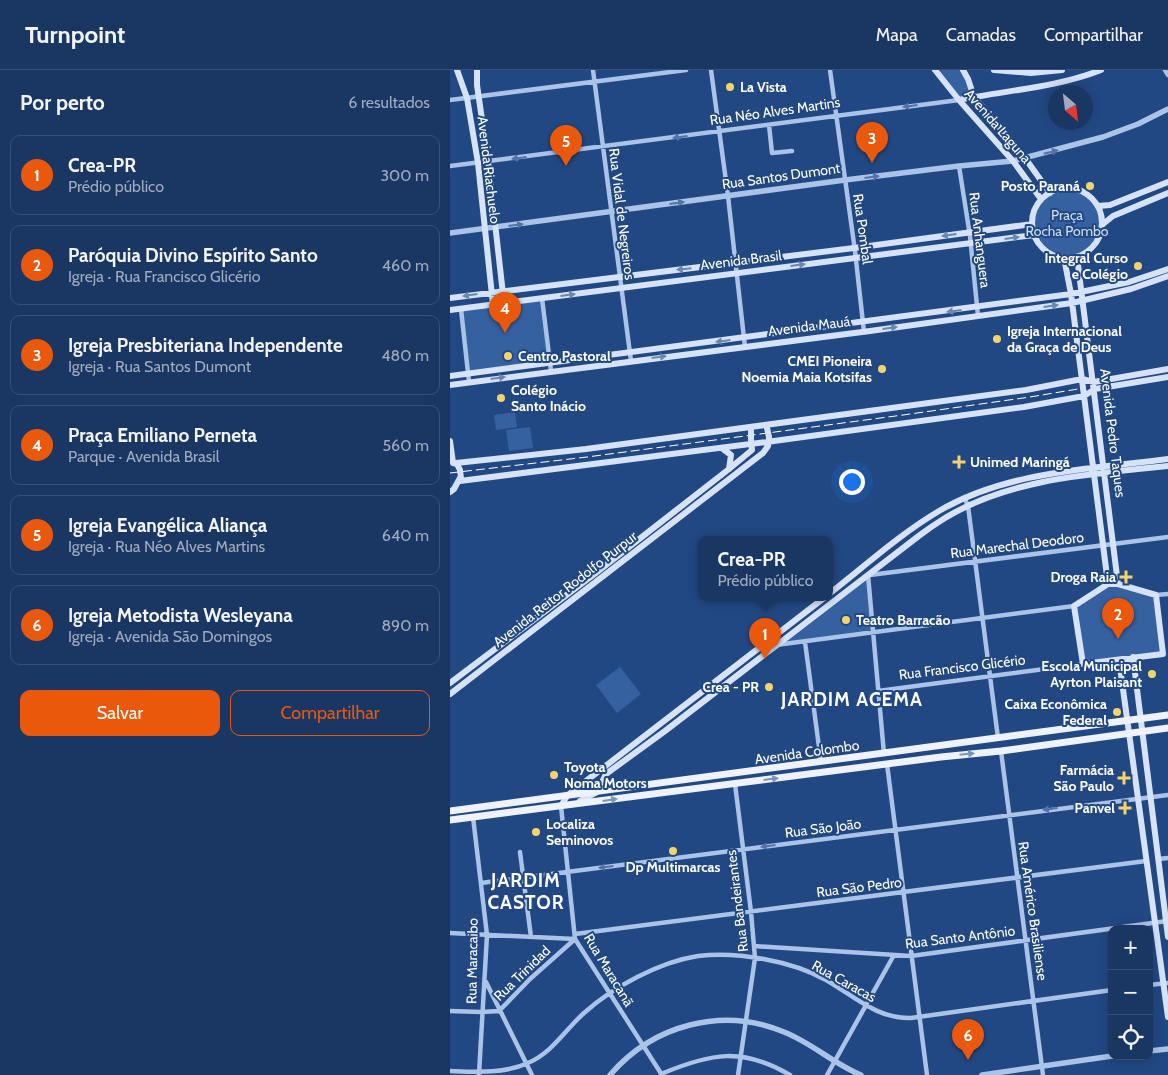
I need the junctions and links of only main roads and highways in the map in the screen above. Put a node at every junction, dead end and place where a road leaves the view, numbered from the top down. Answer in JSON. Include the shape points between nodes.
{"nodes":[{"id":1,"x":458,"y":70,"type":"edge"},
{"id":2,"x":477,"y":70,"type":"edge"},
{"id":3,"x":963,"y":70,"type":"edge"},
{"id":4,"x":994,"y":70,"type":"edge"},
{"id":5,"x":1062,"y":70,"type":"edge"},
{"id":6,"x":1101,"y":70,"type":"edge"},
{"id":7,"x":938,"y":72,"type":"edge"},
{"id":8,"x":974,"y":97,"type":"junction"},
{"id":9,"x":959,"y":100,"type":"junction"},
{"id":10,"x":1168,"y":182,"type":"edge"},
{"id":11,"x":1050,"y":192,"type":"junction"},
{"id":12,"x":1168,"y":193,"type":"edge"},
{"id":13,"x":1042,"y":199,"type":"junction"},
{"id":14,"x":1098,"y":206,"type":"junction"},
{"id":15,"x":1032,"y":224,"type":"junction"},
{"id":16,"x":1103,"y":224,"type":"junction"},
{"id":17,"x":1034,"y":235,"type":"junction"},
{"id":18,"x":1077,"y":257,"type":"junction"},
{"id":19,"x":1064,"y":258,"type":"junction"},
{"id":20,"x":1168,"y":269,"type":"edge"},
{"id":21,"x":1168,"y":276,"type":"edge"},
{"id":22,"x":502,"y":291,"type":"junction"},
{"id":23,"x":491,"y":292,"type":"junction"},
{"id":24,"x":1082,"y":292,"type":"junction"},
{"id":25,"x":1071,"y":294,"type":"junction"},
{"id":26,"x":450,"y":298,"type":"edge"},
{"id":27,"x":1083,"y":301,"type":"junction"},
{"id":28,"x":504,"y":303,"type":"junction"},
{"id":29,"x":1072,"y":303,"type":"junction"},
{"id":30,"x":493,"y":304,"type":"junction"},
{"id":31,"x":450,"y":310,"type":"edge"},
{"id":32,"x":551,"y":368,"type":"junction"},
{"id":33,"x":1168,"y":369,"type":"edge"},
{"id":34,"x":450,"y":376,"type":"edge"},
{"id":35,"x":1168,"y":377,"type":"edge"},
{"id":36,"x":1082,"y":379,"type":"junction"},
{"id":37,"x":1094,"y":382,"type":"junction"},
{"id":38,"x":450,"y":384,"type":"edge"},
{"id":39,"x":1095,"y":389,"type":"junction"},
{"id":40,"x":1084,"y":396,"type":"junction"},
{"id":41,"x":766,"y":427,"type":"junction"},
{"id":42,"x":753,"y":429,"type":"junction"},
{"id":43,"x":769,"y":440,"type":"junction"},
{"id":44,"x":450,"y":441,"type":"edge"},
{"id":45,"x":752,"y":442,"type":"junction"},
{"id":46,"x":722,"y":448,"type":"junction"},
{"id":47,"x":1168,"y":459,"type":"edge"},
{"id":48,"x":454,"y":464,"type":"edge"},
{"id":49,"x":1144,"y":466,"type":"junction"},
{"id":50,"x":1168,"y":466,"type":"edge"},
{"id":51,"x":729,"y":470,"type":"junction"},
{"id":52,"x":1105,"y":470,"type":"junction"},
{"id":53,"x":1093,"y":471,"type":"junction"},
{"id":54,"x":1047,"y":478,"type":"junction"},
{"id":55,"x":459,"y":480,"type":"junction"},
{"id":56,"x":450,"y":482,"type":"edge"},
{"id":57,"x":450,"y":492,"type":"edge"},
{"id":58,"x":693,"y":501,"type":"junction"},
{"id":59,"x":1108,"y":584,"type":"junction"},
{"id":60,"x":1118,"y":584,"type":"junction"},
{"id":61,"x":833,"y":591,"type":"edge"},
{"id":62,"x":570,"y":598,"type":"junction"},
{"id":63,"x":820,"y":601,"type":"edge"},
{"id":64,"x":1166,"y":653,"type":"edge"},
{"id":65,"x":1133,"y":657,"type":"junction"},
{"id":66,"x":1119,"y":660,"type":"junction"},
{"id":67,"x":475,"y":664,"type":"junction"},
{"id":68,"x":480,"y":670,"type":"junction"},
{"id":69,"x":450,"y":683,"type":"edge"},
{"id":70,"x":453,"y":692,"type":"edge"},
{"id":71,"x":1168,"y":715,"type":"edge"},
{"id":72,"x":1141,"y":719,"type":"junction"},
{"id":73,"x":665,"y":720,"type":"junction"},
{"id":74,"x":1127,"y":721,"type":"junction"},
{"id":75,"x":670,"y":727,"type":"junction"},
{"id":76,"x":1168,"y":728,"type":"edge"},
{"id":77,"x":1142,"y":732,"type":"junction"},
{"id":78,"x":1129,"y":733,"type":"junction"},
{"id":79,"x":941,"y":746,"type":"junction"},
{"id":80,"x":950,"y":746,"type":"junction"},
{"id":81,"x":949,"y":756,"type":"junction"},
{"id":82,"x":940,"y":757,"type":"junction"},
{"id":83,"x":806,"y":764,"type":"junction"},
{"id":84,"x":799,"y":776,"type":"junction"},
{"id":85,"x":660,"y":784,"type":"junction"},
{"id":86,"x":597,"y":792,"type":"junction"},
{"id":87,"x":647,"y":795,"type":"junction"},
{"id":88,"x":567,"y":796,"type":"junction"},
{"id":89,"x":561,"y":806,"type":"junction"},
{"id":90,"x":450,"y":811,"type":"edge"},
{"id":91,"x":450,"y":820,"type":"edge"},
{"id":92,"x":1167,"y":921,"type":"edge"},
{"id":93,"x":1168,"y":937,"type":"edge"},
{"id":94,"x":1166,"y":983,"type":"edge"},
{"id":95,"x":1168,"y":1017,"type":"edge"}],
"edges":[{"from":1,"to":23,"type":"main road","name":"Avenida Riachuelo","via":[[467,98],[478,163]]},
{"from":2,"to":22,"type":"main road","name":"Avenida Riachuelo"},
{"from":3,"to":8,"type":"main road","name":"Avenida Laguna"},
{"from":4,"to":5,"type":"main road","via":[[1031,73]]},
{"from":6,"to":8,"type":"main road","name":"Rua Néo Alves Martins","via":[[1055,84]]},
{"from":7,"to":9,"type":"main road","name":"Avenida Laguna"},
{"from":8,"to":9,"type":"main road","name":"Rua Néo Alves Martins"},
{"from":8,"to":11,"type":"main road","name":"Avenida Laguna"},
{"from":9,"to":13,"type":"main road","name":"Avenida Laguna"},
{"from":10,"to":14,"type":"main road","via":[[1113,204]]},
{"from":11,"to":13,"type":"main road"},
{"from":11,"to":14,"type":"main road","via":[[1070,188],[1081,191]]},
{"from":12,"to":16,"type":"main road","via":[[1113,216]]},
{"from":13,"to":15,"type":"main road","via":[[1034,210]]},
{"from":14,"to":16,"type":"main road"},
{"from":15,"to":17,"type":"main road"},
{"from":15,"to":22,"type":"main road","name":"Avenida Brasil","one_way":true,"via":[[736,264]]},
{"from":16,"to":18,"type":"main road","via":[[1098,240]]},
{"from":17,"to":19,"type":"main road","via":[[1046,251]]},
{"from":28,"to":17,"type":"main road","name":"Avenida Brasil","one_way":true},
{"from":18,"to":19,"type":"main road"},
{"from":18,"to":24,"type":"main road","name":"Avenida Pedro Taques"},
{"from":19,"to":25,"type":"main road","name":"Avenida Pedro Taques"},
{"from":20,"to":24,"type":"main road","name":"Avenida Mauá"},
{"from":21,"to":27,"type":"main road","name":"Avenida Mauá"},
{"from":22,"to":23,"type":"main road","name":"Avenida Brasil"},
{"from":22,"to":28,"type":"main road","name":"Avenida Riachuelo"},
{"from":23,"to":26,"type":"main road","name":"Avenida Brasil","one_way":true},
{"from":23,"to":30,"type":"main road","name":"Avenida Riachuelo"},
{"from":24,"to":25,"type":"main road","name":"Avenida Mauá"},
{"from":24,"to":27,"type":"main road","name":"Avenida Pedro Taques"},
{"from":25,"to":29,"type":"main road","name":"Avenida Pedro Taques"},
{"from":25,"to":32,"type":"main road","name":"Avenida Mauá","one_way":true,"via":[[630,353]]},
{"from":27,"to":29,"type":"main road","name":"Avenida Mauá"},
{"from":27,"to":37,"type":"main road","name":"Avenida Pedro Taques"},
{"from":28,"to":30,"type":"main road","name":"Avenida Brasil"},
{"from":32,"to":29,"type":"main road","name":"Avenida Mauá","one_way":true,"via":[[864,332]]},
{"from":29,"to":36,"type":"main road","name":"Avenida Pedro Taques"},
{"from":30,"to":31,"type":"main road","name":"Avenida Brasil"},
{"from":32,"to":34,"type":"main road","name":"Avenida Mauá"},
{"from":38,"to":32,"type":"main road","name":"Avenida Mauá","one_way":true},
{"from":33,"to":37,"type":"main road"},
{"from":35,"to":39,"type":"main road"},
{"from":36,"to":37,"type":"main road"},
{"from":36,"to":40,"type":"main road","name":"Avenida Pedro Taques"},
{"from":36,"to":41,"type":"main road"},
{"from":37,"to":39,"type":"main road","name":"Avenida Pedro Taques"},
{"from":39,"to":40,"type":"main road"},
{"from":39,"to":52,"type":"main road","name":"Avenida Pedro Taques"},
{"from":40,"to":43,"type":"main road","via":[[1024,407]]},
{"from":40,"to":53,"type":"main road","name":"Avenida Pedro Taques"},
{"from":41,"to":42,"type":"main road"},
{"from":41,"to":43,"type":"main road","bridge":true},
{"from":42,"to":45,"type":"main road","bridge":true},
{"from":42,"to":48,"type":"main road"},
{"from":43,"to":45,"type":"main road"},
{"from":43,"to":58,"type":"main road","via":[[763,453]]},
{"from":44,"to":48,"type":"main road"},
{"from":45,"to":46,"type":"main road"},
{"from":45,"to":51,"type":"main road","via":[[752,450]]},
{"from":46,"to":51,"type":"main road","via":[[731,454]]},
{"from":46,"to":55,"type":"main road"},
{"from":47,"to":49,"type":"main road"},
{"from":48,"to":55,"type":"main road","bridge":true,"via":[[460,470]]},
{"from":49,"to":50,"type":"main road"},
{"from":49,"to":52,"type":"main road"},
{"from":51,"to":58,"type":"main road"},
{"from":52,"to":53,"type":"main road"},
{"from":52,"to":60,"type":"main road","name":"Avenida Pedro Taques"},
{"from":53,"to":54,"type":"main road"},
{"from":53,"to":59,"type":"main road","name":"Avenida Pedro Taques"},
{"from":54,"to":61,"type":"main road","via":[[1009,483],[940,511]]},
{"from":54,"to":75,"type":"main road","via":[[968,506],[939,522]]},
{"from":55,"to":56,"type":"main road"},
{"from":55,"to":57,"type":"main road"},
{"from":58,"to":62,"type":"main road","name":"Avenida Reitor Rodolfo Purpur"},
{"from":59,"to":60,"type":"main road"},
{"from":59,"to":66,"type":"main road","name":"Rua Francisco Glicério","via":[[1074,606],[1083,664]]},
{"from":60,"to":64,"type":"main road","via":[[1156,595]]},
{"from":62,"to":67,"type":"main road","name":"Avenida Reitor Rodolfo Purpur"},
{"from":62,"to":68,"type":"main road","name":"Avenida Reitor Rodolfo Purpur"},
{"from":63,"to":73,"type":"main road"},
{"from":64,"to":65,"type":"main road","name":"Rua Francisco Glicério"},
{"from":65,"to":66,"type":"main road","name":"Rua Francisco Glicério"},
{"from":65,"to":72,"type":"main road"},
{"from":66,"to":74,"type":"main road"},
{"from":67,"to":68,"type":"main road"},
{"from":67,"to":69,"type":"main road","name":"Avenida Reitor Rodolfo Purpur"},
{"from":68,"to":70,"type":"main road","name":"Avenida Reitor Rodolfo Purpur"},
{"from":69,"to":70,"type":"main road"},
{"from":71,"to":72,"type":"main road","name":"Avenida Colombo"},
{"from":72,"to":74,"type":"main road","name":"Avenida Colombo"},
{"from":72,"to":77,"type":"main road"},
{"from":73,"to":75,"type":"main road"},
{"from":73,"to":88,"type":"main road"},
{"from":74,"to":78,"type":"main road"},
{"from":74,"to":80,"type":"main road","name":"Avenida Colombo"},
{"from":75,"to":86,"type":"main road","via":[[606,774]]},
{"from":76,"to":77,"type":"main road","name":"Avenida Colombo"},
{"from":77,"to":78,"type":"main road","name":"Avenida Colombo"},
{"from":77,"to":92,"type":"main road"},
{"from":81,"to":78,"type":"main road","name":"Avenida Colombo","one_way":true},
{"from":78,"to":94,"type":"main road"},
{"from":79,"to":80,"type":"main road","name":"Avenida Colombo"},
{"from":79,"to":82,"type":"main road"},
{"from":79,"to":83,"type":"main road","name":"Avenida Colombo"},
{"from":80,"to":81,"type":"main road"},
{"from":81,"to":82,"type":"main road","name":"Avenida Colombo"},
{"from":82,"to":84,"type":"main road","name":"Avenida Colombo"},
{"from":83,"to":84,"type":"main road"},
{"from":83,"to":85,"type":"main road","name":"Avenida Colombo"},
{"from":87,"to":84,"type":"main road","name":"Avenida Colombo","one_way":true},
{"from":85,"to":86,"type":"main road","name":"Avenida Colombo"},
{"from":85,"to":87,"type":"main road"},
{"from":86,"to":88,"type":"main road","name":"Avenida Colombo"},
{"from":86,"to":89,"type":"main road","via":[[587,799]]},
{"from":89,"to":87,"type":"main road","name":"Avenida Colombo","one_way":true},
{"from":88,"to":89,"type":"main road"},
{"from":88,"to":90,"type":"main road","name":"Avenida Colombo"},
{"from":89,"to":91,"type":"main road","name":"Avenida Colombo"},
{"from":92,"to":93,"type":"main road"},
{"from":94,"to":95,"type":"main road"}]}
